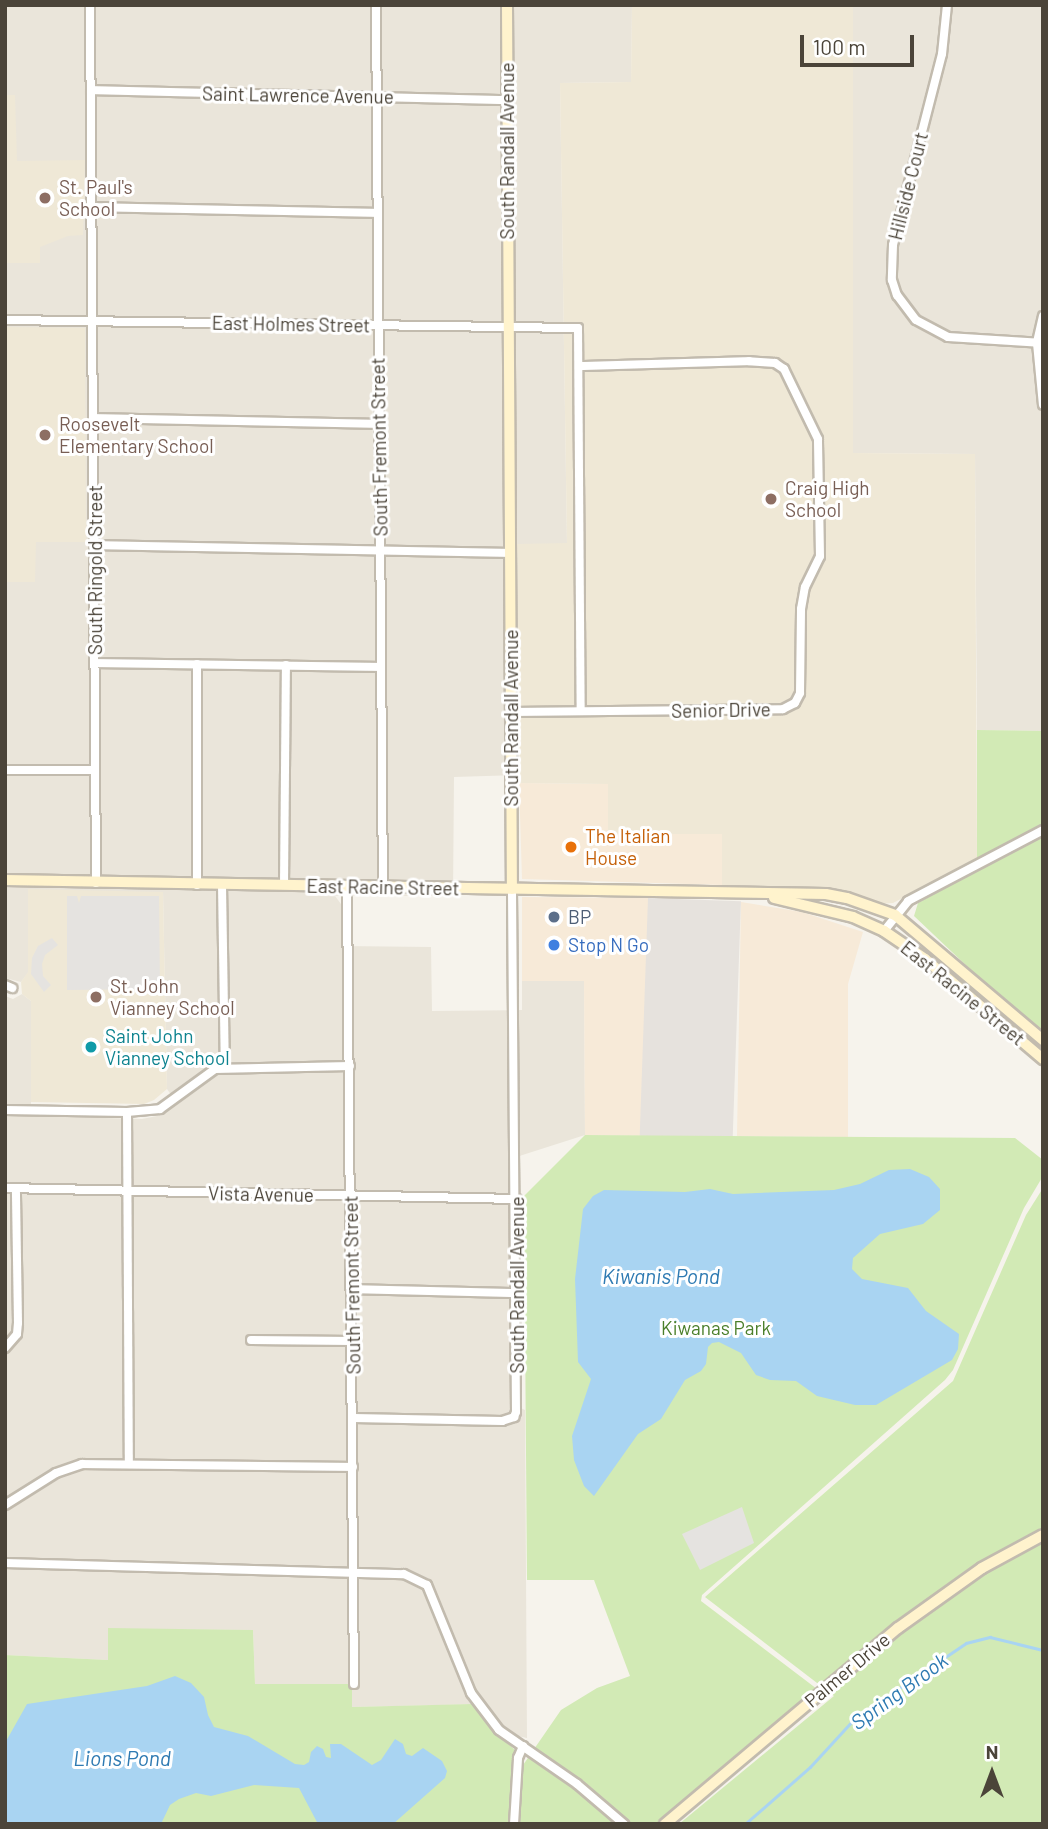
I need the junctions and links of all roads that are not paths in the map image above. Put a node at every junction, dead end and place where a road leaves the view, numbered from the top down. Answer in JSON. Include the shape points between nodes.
{"nodes":[{"id":1,"x":90,"y":5,"type":"edge"},
{"id":2,"x":376,"y":5,"type":"edge"},
{"id":3,"x":507,"y":5,"type":"edge"},
{"id":4,"x":947,"y":5,"type":"edge"},
{"id":5,"x":91,"y":90,"type":"junction"},
{"id":6,"x":376,"y":97,"type":"junction"},
{"id":7,"x":506,"y":100,"type":"junction"},
{"id":8,"x":92,"y":206,"type":"junction"},
{"id":9,"x":378,"y":213,"type":"junction"},
{"id":10,"x":1043,"y":316,"type":"edge"},
{"id":11,"x":5,"y":320,"type":"edge"},
{"id":12,"x":92,"y":322,"type":"junction"},
{"id":13,"x":378,"y":325,"type":"junction"},
{"id":14,"x":508,"y":327,"type":"junction"},
{"id":15,"x":1040,"y":343,"type":"edge"},
{"id":16,"x":579,"y":366,"type":"junction"},
{"id":17,"x":1043,"y":405,"type":"edge"},
{"id":18,"x":95,"y":418,"type":"junction"},
{"id":19,"x":380,"y":424,"type":"junction"},
{"id":20,"x":94,"y":545,"type":"junction"},
{"id":21,"x":380,"y":551,"type":"junction"},
{"id":22,"x":509,"y":553,"type":"junction"},
{"id":23,"x":96,"y":663,"type":"junction"},
{"id":24,"x":197,"y":664,"type":"junction"},
{"id":25,"x":286,"y":665,"type":"junction"},
{"id":26,"x":380,"y":667,"type":"junction"},
{"id":27,"x":581,"y":711,"type":"junction"},
{"id":28,"x":511,"y":712,"type":"junction"},
{"id":29,"x":5,"y":770,"type":"edge"},
{"id":30,"x":96,"y":770,"type":"junction"},
{"id":31,"x":1043,"y":830,"type":"edge"},
{"id":32,"x":5,"y":880,"type":"edge"},
{"id":33,"x":96,"y":883,"type":"junction"},
{"id":34,"x":197,"y":885,"type":"junction"},
{"id":35,"x":222,"y":885,"type":"junction"},
{"id":36,"x":284,"y":885,"type":"junction"},
{"id":37,"x":347,"y":887,"type":"junction"},
{"id":38,"x":383,"y":888,"type":"junction"},
{"id":39,"x":512,"y":890,"type":"junction"},
{"id":40,"x":761,"y":895,"type":"junction"},
{"id":41,"x":895,"y":915,"type":"junction"},
{"id":42,"x":884,"y":931,"type":"junction"},
{"id":43,"x":1043,"y":1040,"type":"edge"},
{"id":44,"x":1043,"y":1059,"type":"edge"},
{"id":45,"x":350,"y":1066,"type":"junction"},
{"id":46,"x":225,"y":1067,"type":"junction"},
{"id":47,"x":5,"y":1110,"type":"edge"},
{"id":48,"x":127,"y":1112,"type":"junction"},
{"id":49,"x":5,"y":1188,"type":"edge"},
{"id":50,"x":16,"y":1189,"type":"junction"},
{"id":51,"x":127,"y":1191,"type":"junction"},
{"id":52,"x":350,"y":1196,"type":"junction"},
{"id":53,"x":517,"y":1199,"type":"junction"},
{"id":54,"x":352,"y":1289,"type":"junction"},
{"id":55,"x":517,"y":1293,"type":"junction"},
{"id":56,"x":9,"y":1340,"type":"edge"},
{"id":57,"x":251,"y":1340,"type":"dead end"},
{"id":58,"x":352,"y":1341,"type":"junction"},
{"id":59,"x":5,"y":1348,"type":"edge"},
{"id":60,"x":354,"y":1418,"type":"junction"},
{"id":61,"x":129,"y":1464,"type":"junction"},
{"id":62,"x":353,"y":1467,"type":"junction"},
{"id":63,"x":5,"y":1505,"type":"edge"},
{"id":64,"x":1043,"y":1535,"type":"edge"},
{"id":65,"x":5,"y":1563,"type":"edge"},
{"id":66,"x":352,"y":1571,"type":"junction"},
{"id":67,"x":355,"y":1684,"type":"dead end"},
{"id":68,"x":523,"y":1746,"type":"junction"},
{"id":69,"x":514,"y":1824,"type":"edge"},
{"id":70,"x":624,"y":1824,"type":"edge"},
{"id":71,"x":665,"y":1824,"type":"edge"}],
"edges":[{"from":1,"to":5,"type":"street","name":"South Ringold Street"},
{"from":2,"to":6,"type":"street","name":"South Fremont Street"},
{"from":3,"to":7,"type":"main road","name":"South Randall Avenue"},
{"from":4,"to":15,"type":"street","name":"Hillside Court","via":[[942,54],[892,245],[892,280],[916,320],[948,337]]},
{"from":5,"to":6,"type":"street","name":"Saint Lawrence Avenue"},
{"from":5,"to":8,"type":"street","name":"South Ringold Street"},
{"from":6,"to":7,"type":"street","name":"Saint Lawrence Avenue"},
{"from":6,"to":9,"type":"street","name":"South Fremont Street"},
{"from":7,"to":14,"type":"main road","name":"South Randall Avenue"},
{"from":8,"to":9,"type":"street"},
{"from":8,"to":12,"type":"street","name":"South Ringold Street"},
{"from":9,"to":13,"type":"street","name":"South Fremont Street"},
{"from":10,"to":15,"type":"street"},
{"from":11,"to":12,"type":"street","name":"East Holmes Street"},
{"from":12,"to":13,"type":"street","name":"East Holmes Street"},
{"from":12,"to":18,"type":"street","name":"South Ringold Street"},
{"from":13,"to":14,"type":"street","name":"East Holmes Street"},
{"from":13,"to":19,"type":"street","name":"South Fremont Street"},
{"from":14,"to":16,"type":"street","name":"East Holmes Street","via":[[578,328]]},
{"from":14,"to":22,"type":"main road","name":"South Randall Avenue"},
{"from":15,"to":17,"type":"street"},
{"from":16,"to":27,"type":"street"},
{"from":16,"to":27,"type":"street","name":"Senior Drive","via":[[749,361],[780,365],[817,431],[820,541],[817,565],[805,587],[801,609],[800,693],[789,707]]},
{"from":18,"to":19,"type":"street"},
{"from":18,"to":20,"type":"street","name":"South Ringold Street"},
{"from":19,"to":21,"type":"street","name":"South Fremont Street"},
{"from":20,"to":21,"type":"street"},
{"from":20,"to":23,"type":"street","name":"South Ringold Street"},
{"from":21,"to":22,"type":"street"},
{"from":21,"to":26,"type":"street","name":"South Fremont Street"},
{"from":22,"to":28,"type":"main road","name":"South Randall Avenue"},
{"from":23,"to":24,"type":"street"},
{"from":23,"to":30,"type":"street","name":"South Ringold Street"},
{"from":24,"to":25,"type":"street"},
{"from":24,"to":34,"type":"street"},
{"from":25,"to":26,"type":"street"},
{"from":25,"to":36,"type":"street"},
{"from":26,"to":38,"type":"street","name":"South Fremont Street"},
{"from":27,"to":28,"type":"street","name":"Senior Drive"},
{"from":28,"to":39,"type":"main road","name":"South Randall Avenue"},
{"from":29,"to":30,"type":"street"},
{"from":30,"to":33,"type":"street","name":"South Ringold Street"},
{"from":31,"to":41,"type":"street","via":[[916,896]]},
{"from":32,"to":33,"type":"main road","name":"East Racine Street"},
{"from":33,"to":34,"type":"main road","name":"East Racine Street"},
{"from":34,"to":35,"type":"main road","name":"East Racine Street"},
{"from":35,"to":36,"type":"main road","name":"East Racine Street"},
{"from":35,"to":46,"type":"street"},
{"from":36,"to":37,"type":"main road","name":"East Racine Street"},
{"from":37,"to":38,"type":"main road","name":"East Racine Street"},
{"from":37,"to":45,"type":"street","name":"South Fremont Street"},
{"from":38,"to":39,"type":"main road","name":"East Racine Street"},
{"from":39,"to":40,"type":"main road","name":"East Racine Street"},
{"from":39,"to":53,"type":"street","name":"South Randall Avenue"},
{"from":40,"to":41,"type":"main road","name":"East Racine Street","via":[[826,894]]},
{"from":40,"to":42,"type":"main road","name":"East Racine Street","via":[[853,917]]},
{"from":41,"to":42,"type":"street"},
{"from":41,"to":43,"type":"main road","name":"East Racine Street"},
{"from":42,"to":44,"type":"main road","name":"East Racine Street","via":[[925,959]]},
{"from":45,"to":46,"type":"street"},
{"from":45,"to":52,"type":"street","name":"South Fremont Street"},
{"from":46,"to":48,"type":"street","via":[[201,1076],[160,1109]]},
{"from":47,"to":48,"type":"street"},
{"from":48,"to":51,"type":"street"},
{"from":49,"to":50,"type":"street","name":"Vista Avenue"},
{"from":50,"to":51,"type":"street","name":"Vista Avenue"},
{"from":50,"to":56,"type":"street","via":[[18,1323],[17,1334]]},
{"from":51,"to":52,"type":"street","name":"Vista Avenue"},
{"from":51,"to":61,"type":"street"},
{"from":52,"to":53,"type":"street","name":"Vista Avenue"},
{"from":52,"to":54,"type":"street","name":"South Fremont Street"},
{"from":53,"to":55,"type":"street","name":"South Randall Avenue"},
{"from":54,"to":55,"type":"street"},
{"from":54,"to":58,"type":"street","name":"South Fremont Street"},
{"from":55,"to":60,"type":"street","name":"South Randall Avenue","via":[[514,1417],[502,1421]]},
{"from":56,"to":59,"type":"street"},
{"from":57,"to":58,"type":"street"},
{"from":58,"to":60,"type":"street","name":"South Fremont Street"},
{"from":60,"to":62,"type":"street","name":"South Fremont Street"},
{"from":61,"to":62,"type":"street"},
{"from":61,"to":63,"type":"street","via":[[69,1466]]},
{"from":62,"to":66,"type":"street","name":"South Fremont Street"},
{"from":64,"to":71,"type":"main road","name":"Palmer Drive","via":[[982,1567],[898,1628]]},
{"from":65,"to":66,"type":"street"},
{"from":66,"to":67,"type":"street","name":"South Fremont Street"},
{"from":66,"to":68,"type":"street","via":[[404,1574],[427,1585],[471,1693],[499,1730]]},
{"from":68,"to":69,"type":"street"},
{"from":68,"to":70,"type":"street"}]}
